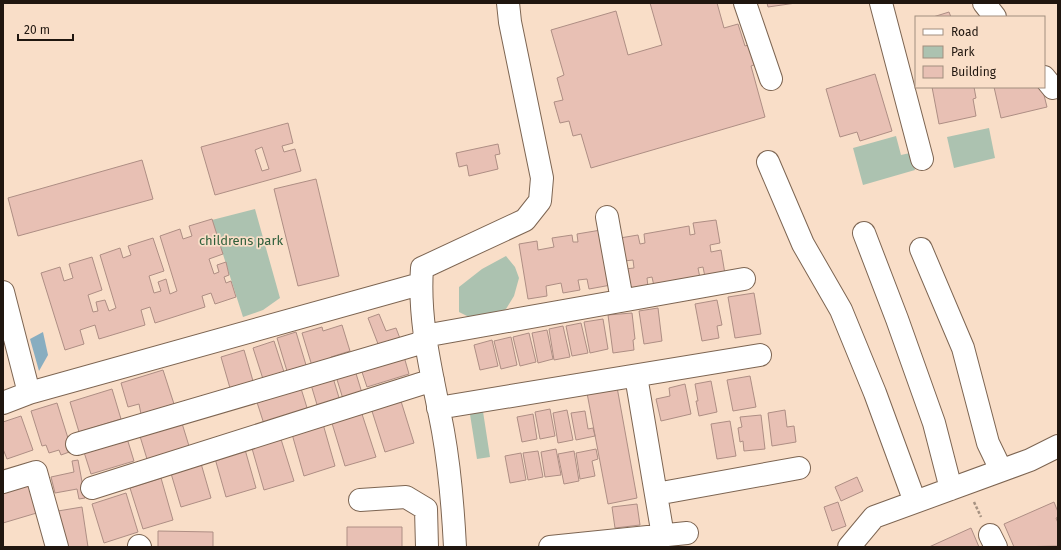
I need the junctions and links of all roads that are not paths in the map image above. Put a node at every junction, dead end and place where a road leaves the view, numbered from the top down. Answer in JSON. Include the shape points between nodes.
{"nodes":[{"id":1,"x":508,"y":3,"type":"edge"},
{"id":2,"x":745,"y":3,"type":"edge"},
{"id":3,"x":881,"y":3,"type":"edge"},
{"id":4,"x":984,"y":3,"type":"edge"},
{"id":5,"x":994,"y":16,"type":"edge"},
{"id":6,"x":771,"y":79,"type":"dead end"},
{"id":7,"x":922,"y":159,"type":"dead end"},
{"id":8,"x":768,"y":162,"type":"dead end"},
{"id":9,"x":607,"y":217,"type":"dead end"},
{"id":10,"x":864,"y":233,"type":"dead end"},
{"id":11,"x":921,"y":249,"type":"dead end"},
{"id":12,"x":744,"y":279,"type":"dead end"},
{"id":13,"x":420,"y":284,"type":"junction"},
{"id":14,"x":3,"y":292,"type":"edge"},
{"id":15,"x":622,"y":300,"type":"junction"},
{"id":16,"x":424,"y":339,"type":"junction"},
{"id":17,"x":760,"y":356,"type":"dead end"},
{"id":18,"x":636,"y":376,"type":"junction"},
{"id":19,"x":432,"y":380,"type":"junction"},
{"id":20,"x":29,"y":393,"type":"junction"},
{"id":21,"x":3,"y":402,"type":"edge"},
{"id":22,"x":438,"y":408,"type":"junction"},
{"id":23,"x":77,"y":444,"type":"dead end"},
{"id":24,"x":1058,"y":446,"type":"edge"},
{"id":25,"x":1058,"y":461,"type":"edge"},
{"id":26,"x":799,"y":468,"type":"dead end"},
{"id":27,"x":1001,"y":470,"type":"junction"},
{"id":28,"x":3,"y":482,"type":"edge"},
{"id":29,"x":92,"y":488,"type":"dead end"},
{"id":30,"x":656,"y":494,"type":"junction"},
{"id":31,"x":967,"y":499,"type":"junction"},
{"id":32,"x":360,"y":500,"type":"dead end"},
{"id":33,"x":915,"y":502,"type":"junction"},
{"id":34,"x":687,"y":533,"type":"dead end"},
{"id":35,"x":663,"y":536,"type":"junction"},
{"id":36,"x":57,"y":547,"type":"edge"},
{"id":37,"x":427,"y":547,"type":"edge"},
{"id":38,"x":456,"y":547,"type":"edge"},
{"id":39,"x":550,"y":547,"type":"edge"},
{"id":40,"x":849,"y":547,"type":"edge"},
{"id":41,"x":867,"y":547,"type":"edge"}],
"edges":[{"from":1,"to":13,"type":"street","via":[[542,178],[540,201],[525,220],[422,268]]},
{"from":2,"to":6,"type":"street"},
{"from":3,"to":7,"type":"street"},
{"from":4,"to":5,"type":"street"},
{"from":8,"to":33,"type":"street","via":[[803,244],[841,310]]},
{"from":9,"to":15,"type":"street"},
{"from":10,"to":31,"type":"street","via":[[934,423]]},
{"from":11,"to":27,"type":"street","via":[[963,348],[988,443]]},
{"from":12,"to":15,"type":"street"},
{"from":13,"to":16,"type":"street"},
{"from":13,"to":20,"type":"street"},
{"from":14,"to":20,"type":"street"},
{"from":15,"to":16,"type":"street"},
{"from":16,"to":19,"type":"street"},
{"from":16,"to":23,"type":"street"},
{"from":17,"to":18,"type":"street"},
{"from":18,"to":22,"type":"street"},
{"from":18,"to":30,"type":"street"},
{"from":19,"to":22,"type":"street"},
{"from":19,"to":29,"type":"street"},
{"from":20,"to":21,"type":"street"},
{"from":22,"to":38,"type":"street","via":[[453,497]]},
{"from":24,"to":27,"type":"street"},
{"from":25,"to":31,"type":"street"},
{"from":26,"to":30,"type":"street"},
{"from":27,"to":31,"type":"street"},
{"from":28,"to":36,"type":"street","via":[[36,472]]},
{"from":30,"to":35,"type":"street"},
{"from":31,"to":33,"type":"street"},
{"from":31,"to":41,"type":"street","via":[[882,528]]},
{"from":32,"to":37,"type":"street","via":[[406,497],[426,509]]},
{"from":33,"to":40,"type":"street","via":[[874,517]]},
{"from":34,"to":35,"type":"street"},
{"from":35,"to":39,"type":"street"}]}
